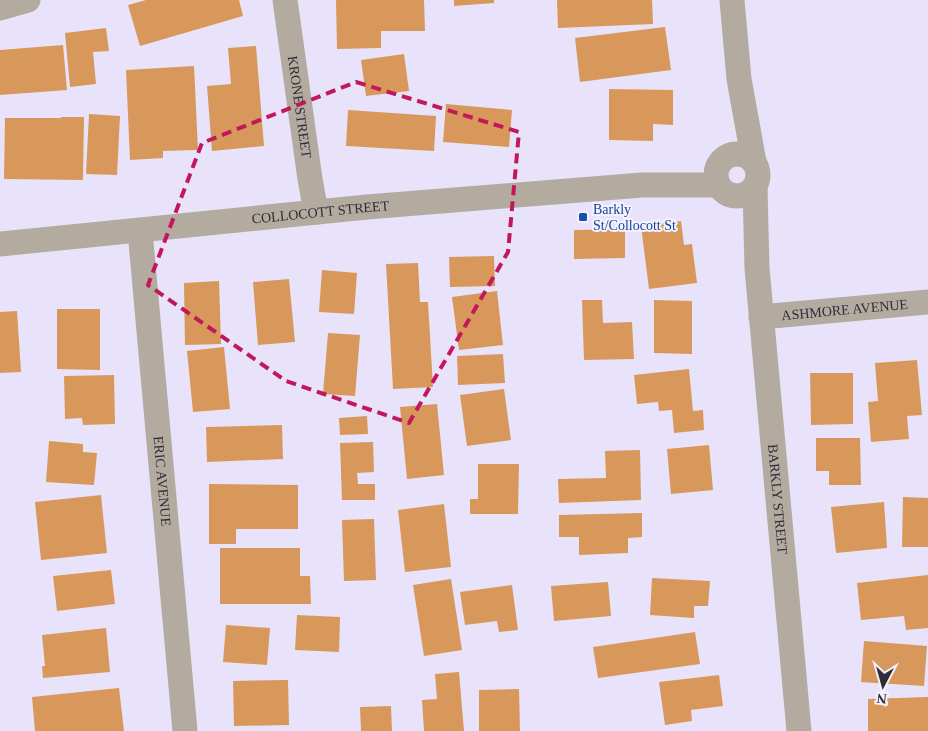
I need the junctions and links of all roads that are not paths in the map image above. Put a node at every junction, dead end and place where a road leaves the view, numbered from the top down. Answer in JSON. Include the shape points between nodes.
{"nodes":[{"id":1,"x":28,"y":0,"type":"edge"},
{"id":2,"x":286,"y":0,"type":"edge"},
{"id":3,"x":732,"y":0,"type":"edge"},
{"id":4,"x":0,"y":8,"type":"edge"},
{"id":5,"x":739,"y":79,"type":"junction"},
{"id":6,"x":731,"y":179,"type":"junction"},
{"id":7,"x":316,"y":212,"type":"junction"},
{"id":8,"x":140,"y":230,"type":"junction"},
{"id":9,"x":0,"y":244,"type":"edge"},
{"id":10,"x":928,"y":302,"type":"edge"},
{"id":11,"x":761,"y":317,"type":"junction"},
{"id":12,"x":185,"y":731,"type":"edge"},
{"id":13,"x":799,"y":731,"type":"edge"}],
"edges":[{"from":1,"to":4,"type":"street"},
{"from":2,"to":7,"type":"street","name":"KRONE STREET"},
{"from":3,"to":5,"type":"street","name":"BARKLY STREET"},
{"from":5,"to":6,"type":"street","name":"BARKLY STREET"},
{"from":5,"to":6,"type":"street","name":"BARKLY STREET","via":[[754,162],[743,154],[736,154]]},
{"from":6,"to":7,"type":"street","name":"COLLOCOTT STREET"},
{"from":6,"to":11,"type":"street","name":"BARKLY STREET","via":[[757,268]]},
{"from":7,"to":8,"type":"street","name":"COLLOCOTT STREET"},
{"from":8,"to":9,"type":"street","name":"COLLOCOTT STREET"},
{"from":8,"to":12,"type":"street","name":"ERIC AVENUE"},
{"from":10,"to":11,"type":"street","name":"ASHMORE AVENUE"},
{"from":11,"to":13,"type":"street","name":"BARKLY STREET"}]}
